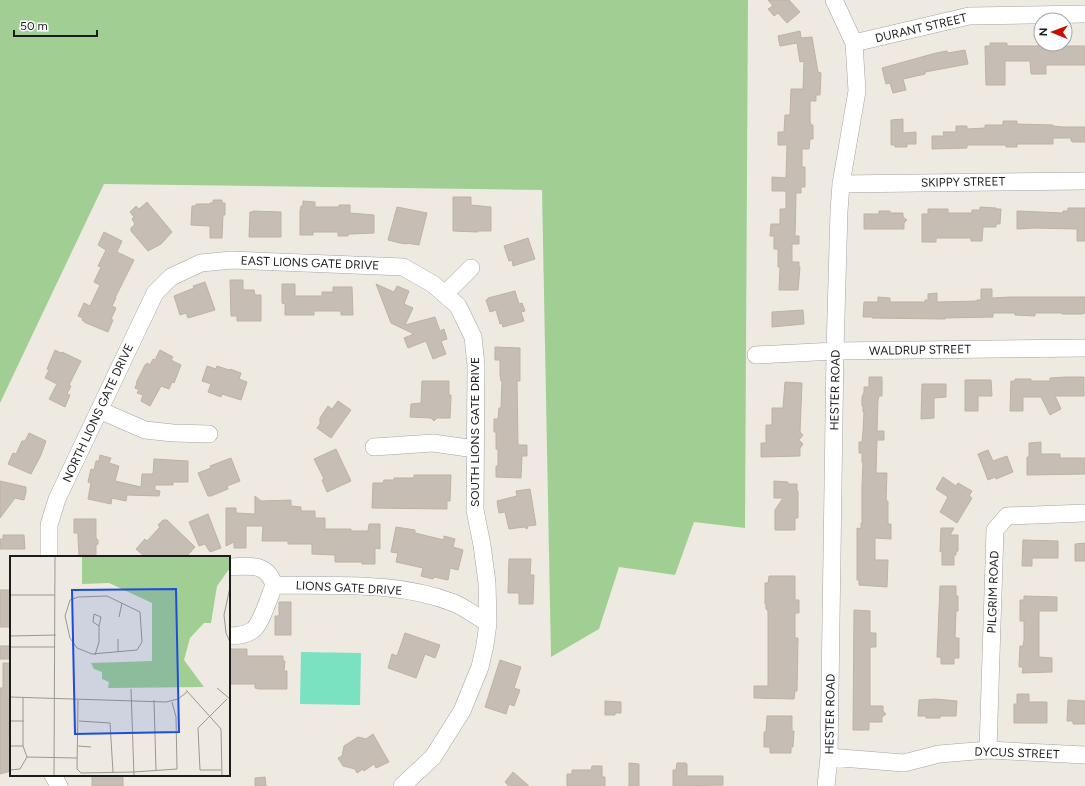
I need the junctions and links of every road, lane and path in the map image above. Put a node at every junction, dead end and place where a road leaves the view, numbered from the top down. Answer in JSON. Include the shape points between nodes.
{"nodes":[{"id":1,"x":834,"y":0,"type":"edge"},
{"id":2,"x":1085,"y":14,"type":"edge"},
{"id":3,"x":854,"y":43,"type":"junction"},
{"id":4,"x":1085,"y":181,"type":"edge"},
{"id":5,"x":841,"y":184,"type":"junction"},
{"id":6,"x":471,"y":268,"type":"dead end"},
{"id":7,"x":171,"y":277,"type":"joint"},
{"id":8,"x":444,"y":294,"type":"junction"},
{"id":9,"x":1085,"y":348,"type":"edge"},
{"id":10,"x":835,"y":351,"type":"junction"},
{"id":11,"x":756,"y":355,"type":"dead end"},
{"id":12,"x":99,"y":410,"type":"junction"},
{"id":13,"x":209,"y":434,"type":"dead end"},
{"id":14,"x":374,"y":447,"type":"dead end"},
{"id":15,"x":475,"y":449,"type":"junction"},
{"id":16,"x":1085,"y":513,"type":"edge"},
{"id":17,"x":49,"y":556,"type":"edge"},
{"id":18,"x":230,"y":567,"type":"edge"},
{"id":19,"x":274,"y":585,"type":"junction"},
{"id":20,"x":488,"y":623,"type":"junction"},
{"id":21,"x":230,"y":636,"type":"edge"},
{"id":22,"x":988,"y":750,"type":"junction"},
{"id":23,"x":1085,"y":755,"type":"edge"},
{"id":24,"x":829,"y":757,"type":"junction"},
{"id":25,"x":54,"y":776,"type":"edge"},
{"id":26,"x":59,"y":786,"type":"edge"},
{"id":27,"x":402,"y":786,"type":"edge"},
{"id":28,"x":826,"y":786,"type":"edge"}],
"edges":[{"from":1,"to":3,"type":"street","name":"HESTER ROAD"},
{"from":2,"to":3,"type":"street","name":"DURANT STREET","via":[[969,16]]},
{"from":3,"to":5,"type":"street","name":"HESTER ROAD","via":[[857,91]]},
{"from":4,"to":5,"type":"street","name":"SKIPPY STREET"},
{"from":5,"to":10,"type":"street","name":"HESTER ROAD"},
{"from":6,"to":8,"type":"street"},
{"from":7,"to":8,"type":"street","name":"EAST LIONS GATE DRIVE","via":[[201,264],[232,260],[403,267],[433,284]]},
{"from":7,"to":12,"type":"street","name":"NORTH LIONS GATE DRIVE","via":[[155,293]]},
{"from":8,"to":15,"type":"street","name":"SOUTH LIONS GATE DRIVE","via":[[458,306],[473,337],[476,365]]},
{"from":9,"to":10,"type":"street","name":"WALDRUP STREET"},
{"from":10,"to":11,"type":"street","name":"WALDRUP STREET"},
{"from":10,"to":24,"type":"street","name":"HESTER ROAD"},
{"from":12,"to":13,"type":"street","via":[[145,430]]},
{"from":12,"to":17,"type":"street","name":"NORTH LIONS GATE DRIVE","via":[[57,499],[49,525]]},
{"from":14,"to":15,"type":"street","via":[[433,443]]},
{"from":15,"to":20,"type":"street","name":"SOUTH LIONS GATE DRIVE","via":[[475,510],[487,583]]},
{"from":16,"to":22,"type":"street","name":"PILGRIM ROAD","via":[[1007,516],[996,530]]},
{"from":18,"to":19,"type":"street","via":[[256,567],[265,570],[272,577]]},
{"from":19,"to":20,"type":"street","name":"LIONS GATE DRIVE","via":[[363,587],[423,594],[455,604]]},
{"from":19,"to":21,"type":"street","via":[[253,630]]},
{"from":20,"to":27,"type":"street","name":"SOUTH LIONS GATE DRIVE","via":[[480,667],[462,711],[433,757]]},
{"from":22,"to":23,"type":"street","name":"DYCUS STREET"},
{"from":22,"to":24,"type":"street","name":"DYCUS STREET","via":[[939,754],[904,763]]},
{"from":24,"to":28,"type":"street","name":"HESTER ROAD"},
{"from":25,"to":26,"type":"street"}]}
